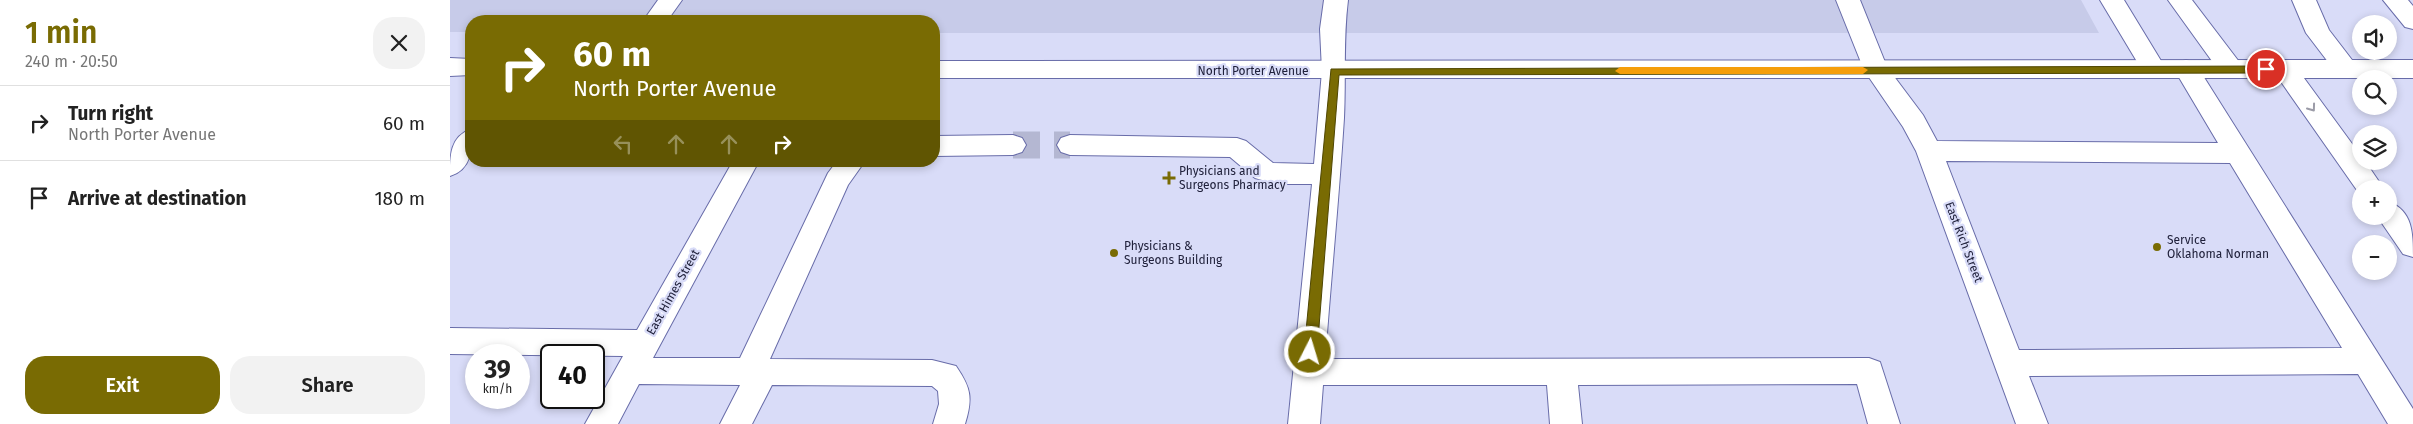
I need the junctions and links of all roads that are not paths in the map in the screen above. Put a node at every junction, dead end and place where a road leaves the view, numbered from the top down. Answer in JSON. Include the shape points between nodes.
{"nodes":[{"id":1,"x":670,"y":0,"type":"edge"},
{"id":2,"x":1336,"y":0,"type":"edge"},
{"id":3,"x":1848,"y":0,"type":"edge"},
{"id":4,"x":2112,"y":0,"type":"edge"},
{"id":5,"x":2180,"y":0,"type":"edge"},
{"id":6,"x":2304,"y":0,"type":"edge"},
{"id":7,"x":2395,"y":0,"type":"edge"},
{"id":8,"x":659,"y":15,"type":"edge"},
{"id":9,"x":2413,"y":21,"type":"edge"},
{"id":10,"x":450,"y":67,"type":"edge"},
{"id":11,"x":465,"y":67,"type":"edge"},
{"id":12,"x":2154,"y":69,"type":"junction"},
{"id":13,"x":2186,"y":69,"type":"junction"},
{"id":14,"x":2231,"y":69,"type":"junction"},
{"id":15,"x":2284,"y":69,"type":"junction"},
{"id":16,"x":2347,"y":69,"type":"junction"},
{"id":17,"x":2413,"y":69,"type":"edge"},
{"id":18,"x":940,"y":70,"type":"edge"},
{"id":19,"x":1876,"y":70,"type":"junction"},
{"id":20,"x":1334,"y":72,"type":"junction"},
{"id":21,"x":1013,"y":145,"type":"tunnel mouth"},
{"id":22,"x":1070,"y":145,"type":"tunnel mouth"},
{"id":23,"x":940,"y":146,"type":"edge"},
{"id":24,"x":465,"y":147,"type":"edge"},
{"id":25,"x":1929,"y":151,"type":"junction"},
{"id":26,"x":2238,"y":153,"type":"junction"},
{"id":27,"x":450,"y":166,"type":"edge"},
{"id":28,"x":743,"y":167,"type":"edge"},
{"id":29,"x":847,"y":167,"type":"edge"},
{"id":30,"x":1326,"y":174,"type":"junction"},
{"id":31,"x":2364,"y":180,"type":"edge"},
{"id":32,"x":450,"y":342,"type":"edge"},
{"id":33,"x":645,"y":343,"type":"junction"},
{"id":34,"x":2366,"y":361,"type":"junction"},
{"id":35,"x":2009,"y":363,"type":"junction"},
{"id":36,"x":630,"y":371,"type":"junction"},
{"id":37,"x":756,"y":372,"type":"junction"},
{"id":38,"x":1309,"y":372,"type":"junction"},
{"id":39,"x":1561,"y":372,"type":"junction"},
{"id":40,"x":601,"y":424,"type":"edge"},
{"id":41,"x":736,"y":424,"type":"edge"},
{"id":42,"x":949,"y":424,"type":"edge"},
{"id":43,"x":1304,"y":424,"type":"edge"},
{"id":44,"x":1566,"y":424,"type":"edge"},
{"id":45,"x":1884,"y":424,"type":"edge"},
{"id":46,"x":2032,"y":424,"type":"edge"},
{"id":47,"x":2405,"y":424,"type":"edge"}],
"edges":[{"from":1,"to":8,"type":"main road"},
{"from":2,"to":20,"type":"main road","via":[[1332,29]]},
{"from":3,"to":19,"type":"main road","name":"East Rich Street"},
{"from":4,"to":12,"type":"main road"},
{"from":5,"to":14,"type":"main road"},
{"from":6,"to":16,"type":"main road","via":[[2318,33]]},
{"from":7,"to":9,"type":"main road"},
{"from":10,"to":11,"type":"main road"},
{"from":12,"to":13,"type":"main road","name":"North Porter Avenue"},
{"from":12,"to":19,"type":"main road","name":"North Porter Avenue"},
{"from":13,"to":14,"type":"main road","name":"North Porter Avenue"},
{"from":13,"to":26,"type":"main road"},
{"from":14,"to":15,"type":"main road","name":"North Porter Avenue"},
{"from":15,"to":16,"type":"main road","name":"North Porter Avenue"},
{"from":15,"to":31,"type":"main road","one_way":true},
{"from":16,"to":17,"type":"main road","name":"North Porter Avenue"},
{"from":18,"to":20,"type":"main road","name":"North Porter Avenue"},
{"from":19,"to":20,"type":"main road","name":"North Porter Avenue"},
{"from":19,"to":25,"type":"main road","name":"East Rich Street","via":[[1914,122]]},
{"from":20,"to":30,"type":"main road"},
{"from":21,"to":23,"type":"main road"},
{"from":22,"to":30,"type":"main road","via":[[1237,148],[1264,170],[1275,174]]},
{"from":24,"to":27,"type":"main road"},
{"from":25,"to":26,"type":"main road"},
{"from":25,"to":35,"type":"main road","name":"East Rich Street"},
{"from":26,"to":34,"type":"main road"},
{"from":28,"to":33,"type":"main road","name":"East Himes Street"},
{"from":29,"to":37,"type":"main road","via":[[837,180]]},
{"from":30,"to":38,"type":"main road"},
{"from":32,"to":33,"type":"main road"},
{"from":33,"to":36,"type":"main road","name":"East Himes Street"},
{"from":34,"to":35,"type":"main road"},
{"from":34,"to":47,"type":"main road"},
{"from":35,"to":46,"type":"main road","name":"East Rich Street"},
{"from":36,"to":37,"type":"main road"},
{"from":36,"to":40,"type":"main road","name":"East Himes Street"},
{"from":37,"to":41,"type":"main road"},
{"from":37,"to":42,"type":"main road","via":[[932,373],[945,376],[954,388],[956,401]]},
{"from":38,"to":39,"type":"main road"},
{"from":38,"to":43,"type":"main road"},
{"from":39,"to":44,"type":"main road"},
{"from":39,"to":45,"type":"main road","via":[[1869,371]]}]}
